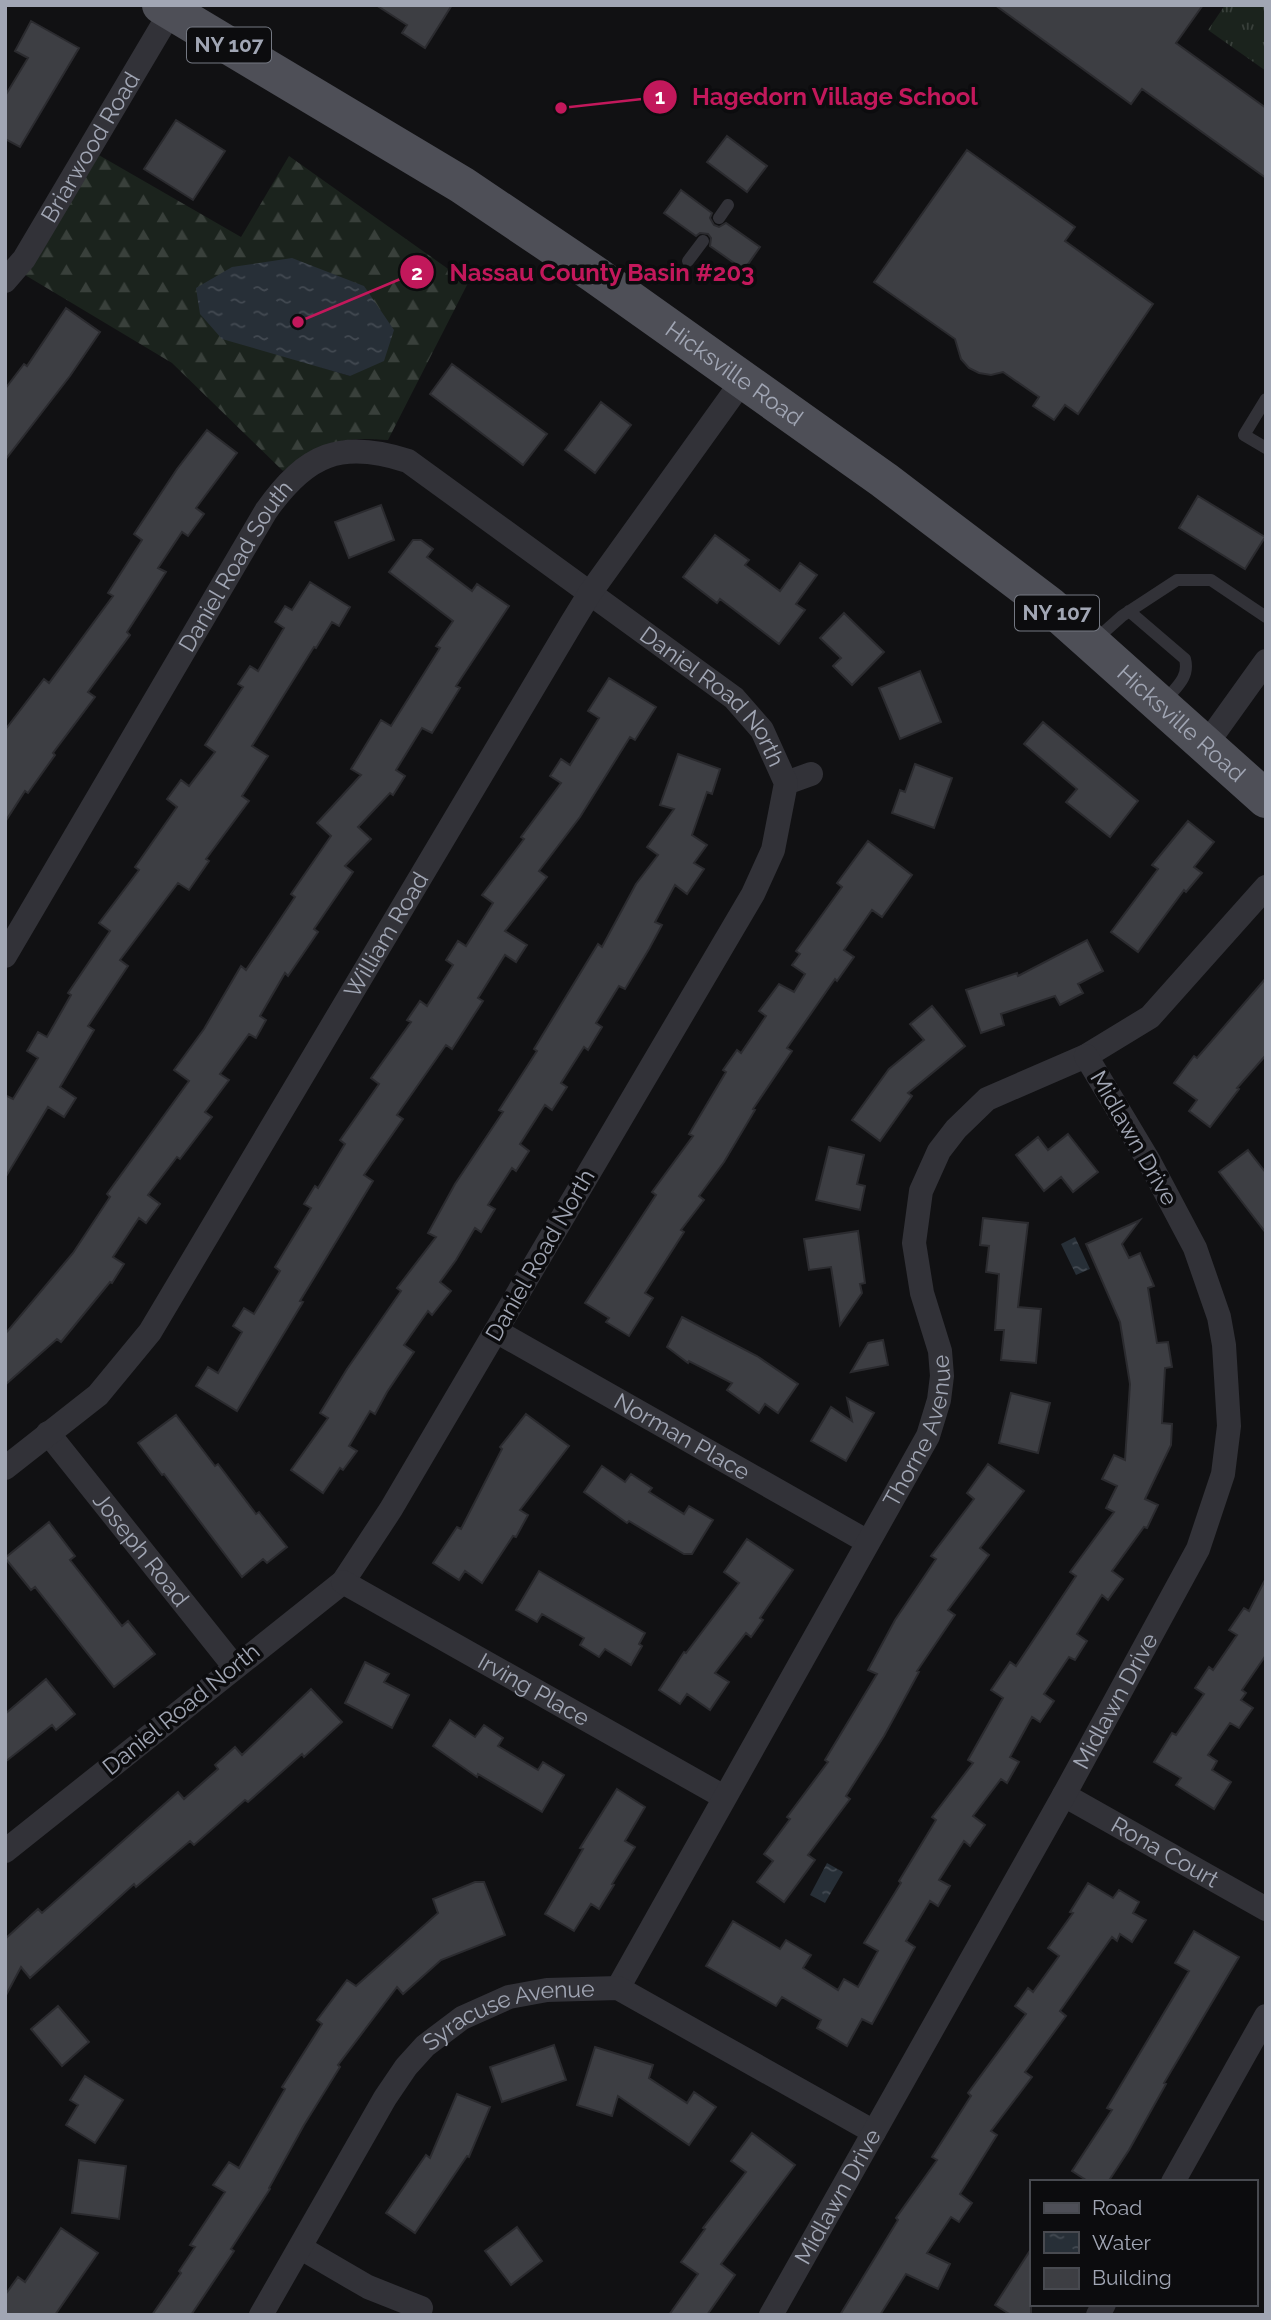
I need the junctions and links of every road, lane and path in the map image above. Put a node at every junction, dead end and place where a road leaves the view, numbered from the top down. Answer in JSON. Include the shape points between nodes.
{"nodes":[{"id":1,"x":166,"y":8,"type":"edge"},
{"id":2,"x":728,"y":205,"type":"dead end"},
{"id":3,"x":719,"y":218,"type":"dead end"},
{"id":4,"x":703,"y":241,"type":"dead end"},
{"id":5,"x":688,"y":261,"type":"dead end"},
{"id":6,"x":5,"y":281,"type":"edge"},
{"id":7,"x":743,"y":380,"type":"junction"},
{"id":8,"x":1266,"y":399,"type":"edge"},
{"id":9,"x":1266,"y":448,"type":"edge"},
{"id":10,"x":590,"y":593,"type":"junction"},
{"id":11,"x":1129,"y":611,"type":"junction"},
{"id":12,"x":1266,"y":617,"type":"edge"},
{"id":13,"x":1090,"y":644,"type":"junction"},
{"id":14,"x":1266,"y":661,"type":"edge"},
{"id":15,"x":1161,"y":705,"type":"junction"},
{"id":16,"x":1213,"y":752,"type":"junction"},
{"id":17,"x":811,"y":774,"type":"dead end"},
{"id":18,"x":786,"y":783,"type":"junction"},
{"id":19,"x":1266,"y":799,"type":"edge"},
{"id":20,"x":1266,"y":887,"type":"edge"},
{"id":21,"x":5,"y":956,"type":"edge"},
{"id":22,"x":1086,"y":1056,"type":"junction"},
{"id":23,"x":496,"y":1331,"type":"junction"},
{"id":24,"x":48,"y":1433,"type":"junction"},
{"id":25,"x":5,"y":1468,"type":"edge"},
{"id":26,"x":868,"y":1542,"type":"junction"},
{"id":27,"x":343,"y":1582,"type":"junction"},
{"id":28,"x":234,"y":1666,"type":"junction"},
{"id":29,"x":1065,"y":1795,"type":"junction"},
{"id":30,"x":724,"y":1797,"type":"junction"},
{"id":31,"x":5,"y":1850,"type":"edge"},
{"id":32,"x":1266,"y":1909,"type":"edge"},
{"id":33,"x":618,"y":1988,"type":"junction"},
{"id":34,"x":1266,"y":2016,"type":"edge"},
{"id":35,"x":874,"y":2132,"type":"junction"},
{"id":36,"x":1174,"y":2180,"type":"edge"},
{"id":37,"x":301,"y":2248,"type":"junction"},
{"id":38,"x":421,"y":2308,"type":"dead end"},
{"id":39,"x":261,"y":2315,"type":"edge"},
{"id":40,"x":771,"y":2315,"type":"edge"}],
"edges":[{"from":1,"to":6,"type":"street","name":"Briarwood Road","via":[[24,258]]},
{"from":1,"to":7,"type":"main road","name":"Hicksville Road","number":"NY 107","via":[[462,184]]},
{"from":2,"to":3,"type":"lane"},
{"from":4,"to":5,"type":"lane"},
{"from":7,"to":10,"type":"street","name":"William Road"},
{"from":7,"to":13,"type":"main road","name":"Hicksville Road","number":"NY 107","via":[[884,480],[1039,598]]},
{"from":8,"to":9,"type":"lane","via":[[1244,435]]},
{"from":10,"to":18,"type":"street","name":"Daniel Road North","via":[[734,698],[762,730]]},
{"from":10,"to":21,"type":"street","name":"Daniel Road South","via":[[408,461],[358,450],[306,466],[266,511]]},
{"from":10,"to":24,"type":"street","name":"William Road","via":[[150,1332],[98,1395]]},
{"from":11,"to":12,"type":"lane","via":[[1177,580],[1211,580]]},
{"from":11,"to":13,"type":"lane"},
{"from":11,"to":15,"type":"lane","via":[[1185,659],[1185,677]]},
{"from":13,"to":15,"type":"main road","name":"Hicksville Road","number":"NY 107"},
{"from":14,"to":16,"type":"street"},
{"from":15,"to":16,"type":"main road","name":"Hicksville Road","number":"NY 107"},
{"from":16,"to":19,"type":"main road","name":"Hicksville Road"},
{"from":17,"to":18,"type":"street"},
{"from":18,"to":23,"type":"street","name":"Daniel Road North","via":[[773,850],[753,894]]},
{"from":20,"to":22,"type":"street","name":"Thorne Avenue","via":[[1150,1017]]},
{"from":22,"to":26,"type":"street","name":"Thorne Avenue","via":[[987,1099],[939,1151],[921,1191],[914,1243],[922,1293],[940,1351],[939,1400],[928,1436]]},
{"from":22,"to":29,"type":"street","name":"Midlawn Drive","via":[[1195,1248],[1219,1317],[1229,1426],[1223,1474],[1198,1549]]},
{"from":23,"to":26,"type":"street","name":"Norman Place"},
{"from":23,"to":27,"type":"street","name":"Daniel Road North"},
{"from":24,"to":25,"type":"street","name":"William Road"},
{"from":24,"to":28,"type":"street","name":"Joseph Road"},
{"from":26,"to":30,"type":"street","name":"Thorne Avenue"},
{"from":27,"to":28,"type":"street","name":"Daniel Road North"},
{"from":27,"to":30,"type":"street","name":"Irving Place"},
{"from":28,"to":31,"type":"street","name":"Daniel Road North"},
{"from":29,"to":32,"type":"street","name":"Rona Court"},
{"from":29,"to":35,"type":"street","name":"Midlawn Drive"},
{"from":30,"to":33,"type":"street","name":"Thorne Avenue"},
{"from":33,"to":35,"type":"street","name":"Syracuse Avenue"},
{"from":33,"to":37,"type":"street","name":"Syracuse Avenue","via":[[547,1990],[509,1997],[462,2018],[425,2046],[385,2098]]},
{"from":34,"to":36,"type":"street"},
{"from":35,"to":40,"type":"street","name":"Midlawn Drive"},
{"from":37,"to":38,"type":"street","via":[[368,2287]]},
{"from":37,"to":39,"type":"street","name":"Syracuse Avenue"}]}
